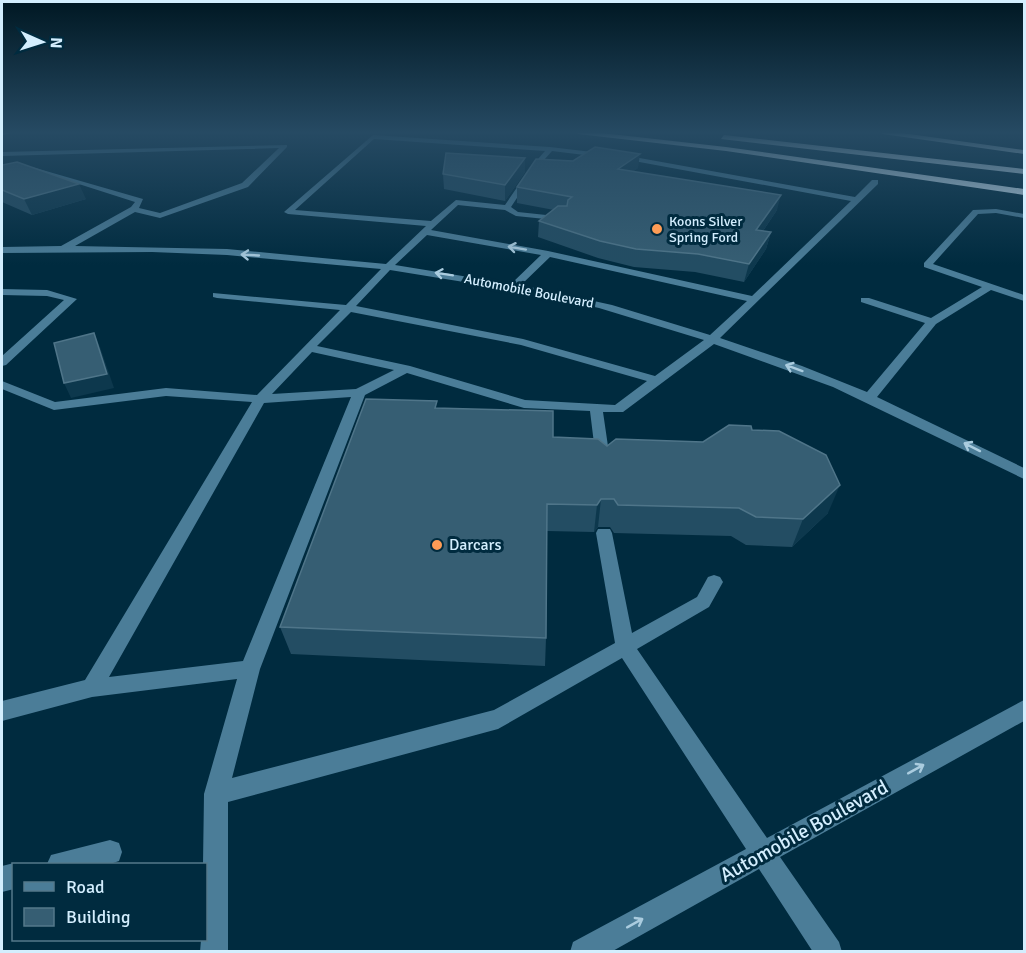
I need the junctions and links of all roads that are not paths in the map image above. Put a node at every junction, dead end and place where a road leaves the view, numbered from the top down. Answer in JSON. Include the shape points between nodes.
{"nodes":[{"id":1,"x":61,"y":176,"type":"edge"},
{"id":2,"x":254,"y":176,"type":"edge"},
{"id":3,"x":328,"y":176,"type":"edge"},
{"id":4,"x":527,"y":176,"type":"edge"},
{"id":5,"x":729,"y":176,"type":"edge"},
{"id":6,"x":916,"y":176,"type":"edge"},
{"id":7,"x":875,"y":182,"type":"dead end"},
{"id":8,"x":1024,"y":192,"type":"edge"},
{"id":9,"x":856,"y":200,"type":"junction"},
{"id":10,"x":507,"y":208,"type":"junction"},
{"id":11,"x":134,"y":209,"type":"junction"},
{"id":12,"x":1024,"y":216,"type":"edge"},
{"id":13,"x":562,"y":219,"type":"edge"},
{"id":14,"x":435,"y":224,"type":"junction"},
{"id":15,"x":426,"y":232,"type":"junction"},
{"id":16,"x":561,"y":243,"type":"edge"},
{"id":17,"x":64,"y":248,"type":"junction"},
{"id":18,"x":2,"y":250,"type":"edge"},
{"id":19,"x":548,"y":254,"type":"junction"},
{"id":20,"x":388,"y":267,"type":"junction"},
{"id":21,"x":991,"y":286,"type":"junction"},
{"id":22,"x":513,"y":287,"type":"junction"},
{"id":23,"x":2,"y":292,"type":"edge"},
{"id":24,"x":218,"y":295,"type":"dead end"},
{"id":25,"x":1024,"y":298,"type":"edge"},
{"id":26,"x":753,"y":299,"type":"junction"},
{"id":27,"x":865,"y":300,"type":"dead end"},
{"id":28,"x":348,"y":308,"type":"junction"},
{"id":29,"x":932,"y":322,"type":"junction"},
{"id":30,"x":712,"y":339,"type":"junction"},
{"id":31,"x":308,"y":348,"type":"junction"},
{"id":32,"x":2,"y":363,"type":"edge"},
{"id":33,"x":406,"y":369,"type":"junction"},
{"id":34,"x":656,"y":380,"type":"junction"},
{"id":35,"x":2,"y":385,"type":"edge"},
{"id":36,"x":359,"y":393,"type":"junction"},
{"id":37,"x":869,"y":398,"type":"junction"},
{"id":38,"x":260,"y":399,"type":"junction"},
{"id":39,"x":596,"y":407,"type":"junction"},
{"id":40,"x":604,"y":466,"type":"edge"},
{"id":41,"x":1024,"y":474,"type":"edge"},
{"id":42,"x":604,"y":533,"type":"edge"},
{"id":43,"x":714,"y":582,"type":"dead end"},
{"id":44,"x":624,"y":647,"type":"junction"},
{"id":45,"x":250,"y":669,"type":"junction"},
{"id":46,"x":92,"y":688,"type":"junction"},
{"id":47,"x":1024,"y":710,"type":"edge"},
{"id":48,"x":2,"y":711,"type":"edge"},
{"id":49,"x":216,"y":794,"type":"junction"},
{"id":50,"x":110,"y":852,"type":"dead end"},
{"id":51,"x":762,"y":854,"type":"junction"},
{"id":52,"x":64,"y":863,"type":"edge"},
{"id":53,"x":214,"y":951,"type":"edge"},
{"id":54,"x":583,"y":951,"type":"edge"},
{"id":55,"x":829,"y":951,"type":"edge"}],
"edges":[{"from":1,"to":11,"type":"street","via":[[140,201]]},
{"from":2,"to":11,"type":"street","via":[[245,185],[160,216]]},
{"from":3,"to":14,"type":"street","via":[[288,212]]},
{"from":4,"to":10,"type":"street"},
{"from":5,"to":9,"type":"street"},
{"from":6,"to":8,"type":"highway"},
{"from":7,"to":9,"type":"street"},
{"from":9,"to":26,"type":"street"},
{"from":10,"to":13,"type":"street","via":[[516,214]]},
{"from":10,"to":14,"type":"street","via":[[456,202]]},
{"from":11,"to":17,"type":"street"},
{"from":12,"to":21,"type":"street","via":[[976,212],[927,265]]},
{"from":14,"to":15,"type":"street"},
{"from":19,"to":15,"type":"street","one_way":true},
{"from":15,"to":20,"type":"street"},
{"from":16,"to":19,"type":"street"},
{"from":17,"to":18,"type":"street","name":"Automobile Boulevard"},
{"from":20,"to":17,"type":"street","name":"Automobile Boulevard","one_way":true,"via":[[177,250]]},
{"from":19,"to":22,"type":"street"},
{"from":19,"to":26,"type":"street"},
{"from":22,"to":20,"type":"street","name":"Automobile Boulevard","one_way":true},
{"from":20,"to":28,"type":"street"},
{"from":21,"to":25,"type":"street"},
{"from":21,"to":29,"type":"street"},
{"from":22,"to":30,"type":"street","name":"Automobile Boulevard","via":[[602,306]]},
{"from":23,"to":32,"type":"street","via":[[47,293],[72,299]]},
{"from":24,"to":28,"type":"street"},
{"from":26,"to":30,"type":"street"},
{"from":27,"to":29,"type":"street"},
{"from":28,"to":31,"type":"street"},
{"from":28,"to":34,"type":"street","via":[[523,342]]},
{"from":29,"to":37,"type":"street"},
{"from":30,"to":34,"type":"street"},
{"from":37,"to":30,"type":"street","name":"Automobile Boulevard","one_way":true},
{"from":31,"to":33,"type":"street"},
{"from":31,"to":38,"type":"street"},
{"from":33,"to":36,"type":"street"},
{"from":33,"to":39,"type":"street","via":[[524,404]]},
{"from":34,"to":39,"type":"street","via":[[618,409]]},
{"from":35,"to":38,"type":"street","via":[[54,406],[166,392]]},
{"from":36,"to":38,"type":"street"},
{"from":36,"to":45,"type":"street"},
{"from":41,"to":37,"type":"street","name":"Automobile Boulevard","one_way":true},
{"from":38,"to":46,"type":"street"},
{"from":39,"to":40,"type":"street"},
{"from":42,"to":44,"type":"street"},
{"from":43,"to":44,"type":"street","via":[[703,602]]},
{"from":44,"to":49,"type":"street","via":[[498,719]]},
{"from":44,"to":51,"type":"street"},
{"from":45,"to":46,"type":"street"},
{"from":45,"to":49,"type":"street"},
{"from":46,"to":48,"type":"street"},
{"from":51,"to":47,"type":"street","name":"Automobile Boulevard","one_way":true},
{"from":49,"to":53,"type":"street"},
{"from":50,"to":52,"type":"street"},
{"from":54,"to":51,"type":"street","name":"Automobile Boulevard","one_way":true},
{"from":51,"to":55,"type":"street"}]}
